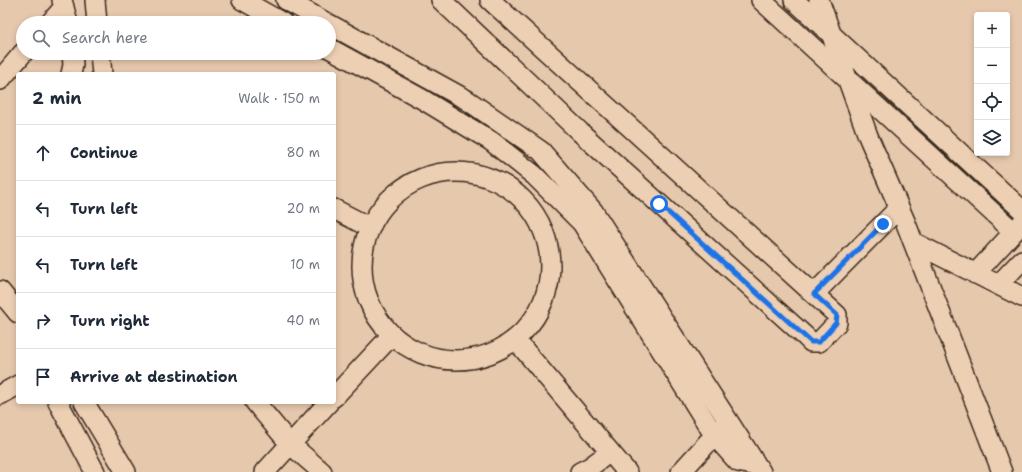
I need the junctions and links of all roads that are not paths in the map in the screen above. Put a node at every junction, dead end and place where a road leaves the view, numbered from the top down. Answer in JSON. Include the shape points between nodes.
{"nodes":[{"id":1,"x":95,"y":0,"type":"edge"},
{"id":2,"x":242,"y":0,"type":"edge"},
{"id":3,"x":286,"y":0,"type":"edge"},
{"id":4,"x":295,"y":0,"type":"edge"},
{"id":5,"x":441,"y":0,"type":"edge"},
{"id":6,"x":490,"y":0,"type":"edge"},
{"id":7,"x":761,"y":0,"type":"edge"},
{"id":8,"x":794,"y":0,"type":"edge"},
{"id":9,"x":819,"y":0,"type":"edge"},
{"id":10,"x":96,"y":16,"type":"edge"},
{"id":11,"x":271,"y":16,"type":"edge"},
{"id":12,"x":313,"y":16,"type":"edge"},
{"id":13,"x":316,"y":16,"type":"edge"},
{"id":14,"x":336,"y":29,"type":"edge"},
{"id":15,"x":831,"y":34,"type":"junction"},
{"id":16,"x":336,"y":52,"type":"edge"},
{"id":17,"x":18,"y":60,"type":"edge"},
{"id":18,"x":73,"y":60,"type":"edge"},
{"id":19,"x":101,"y":60,"type":"edge"},
{"id":20,"x":71,"y":72,"type":"edge"},
{"id":21,"x":102,"y":72,"type":"edge"},
{"id":22,"x":0,"y":80,"type":"edge"},
{"id":23,"x":848,"y":80,"type":"junction"},
{"id":24,"x":900,"y":209,"type":"junction"},
{"id":25,"x":336,"y":210,"type":"edge"},
{"id":26,"x":1022,"y":210,"type":"edge"},
{"id":27,"x":369,"y":227,"type":"junction"},
{"id":28,"x":1018,"y":227,"type":"edge"},
{"id":29,"x":913,"y":242,"type":"junction"},
{"id":30,"x":1022,"y":260,"type":"edge"},
{"id":31,"x":976,"y":274,"type":"junction"},
{"id":32,"x":998,"y":285,"type":"junction"},
{"id":33,"x":0,"y":292,"type":"edge"},
{"id":34,"x":814,"y":294,"type":"junction"},
{"id":35,"x":1022,"y":297,"type":"edge"},
{"id":36,"x":16,"y":311,"type":"edge"},
{"id":37,"x":392,"y":334,"type":"junction"},
{"id":38,"x":515,"y":340,"type":"junction"},
{"id":39,"x":16,"y":386,"type":"edge"},
{"id":40,"x":0,"y":395,"type":"edge"},
{"id":41,"x":336,"y":395,"type":"edge"},
{"id":42,"x":59,"y":404,"type":"edge"},
{"id":43,"x":85,"y":404,"type":"edge"},
{"id":44,"x":257,"y":404,"type":"edge"},
{"id":45,"x":327,"y":404,"type":"edge"},
{"id":46,"x":728,"y":420,"type":"junction"},
{"id":47,"x":714,"y":436,"type":"junction"},
{"id":48,"x":290,"y":444,"type":"junction"},
{"id":49,"x":610,"y":452,"type":"junction"},
{"id":50,"x":747,"y":465,"type":"edge"},
{"id":51,"x":95,"y":472,"type":"edge"},
{"id":52,"x":126,"y":472,"type":"edge"},
{"id":53,"x":265,"y":472,"type":"edge"},
{"id":54,"x":322,"y":472,"type":"edge"},
{"id":55,"x":580,"y":472,"type":"edge"},
{"id":56,"x":627,"y":472,"type":"edge"},
{"id":57,"x":682,"y":472,"type":"edge"},
{"id":58,"x":1002,"y":472,"type":"edge"}],
"edges":[{"from":1,"to":10,"type":"street"},
{"from":2,"to":11,"type":"street"},
{"from":3,"to":12,"type":"street"},
{"from":4,"to":13,"type":"street"},
{"from":5,"to":34,"type":"street","via":[[580,132],[811,342],[819,342],[836,323],[837,315]]},
{"from":6,"to":34,"type":"street"},
{"from":7,"to":23,"type":"street"},
{"from":8,"to":15,"type":"street"},
{"from":9,"to":15,"type":"street"},
{"from":14,"to":46,"type":"street","via":[[467,100],[541,151],[593,210]]},
{"from":15,"to":23,"type":"street"},
{"from":15,"to":26,"type":"street"},
{"from":16,"to":47,"type":"street","via":[[422,99],[491,141],[534,175],[582,223]]},
{"from":17,"to":22,"type":"street"},
{"from":18,"to":20,"type":"street"},
{"from":19,"to":21,"type":"street"},
{"from":23,"to":24,"type":"street","via":[[868,136]]},
{"from":23,"to":28,"type":"street"},
{"from":24,"to":29,"type":"street"},
{"from":24,"to":34,"type":"street"},
{"from":25,"to":27,"type":"street"},
{"from":27,"to":37,"type":"street","via":[[361,258],[364,289],[377,318]]},
{"from":27,"to":38,"type":"street","via":[[391,196],[423,176],[461,171],[498,180],[528,203],[546,236],[551,274],[540,310]]},
{"from":28,"to":31,"type":"street"},
{"from":29,"to":31,"type":"street"},
{"from":29,"to":58,"type":"street"},
{"from":30,"to":32,"type":"street"},
{"from":31,"to":32,"type":"street"},
{"from":32,"to":35,"type":"street"},
{"from":33,"to":36,"type":"street"},
{"from":37,"to":38,"type":"street","via":[[398,341],[426,355],[457,360],[488,355]]},
{"from":37,"to":41,"type":"street"},
{"from":38,"to":49,"type":"street"},
{"from":39,"to":40,"type":"street"},
{"from":42,"to":51,"type":"street"},
{"from":43,"to":52,"type":"street"},
{"from":44,"to":48,"type":"street"},
{"from":45,"to":48,"type":"street"},
{"from":46,"to":47,"type":"street"},
{"from":46,"to":50,"type":"street"},
{"from":47,"to":50,"type":"street"},
{"from":47,"to":57,"type":"street"},
{"from":48,"to":53,"type":"street"},
{"from":48,"to":54,"type":"street"},
{"from":49,"to":55,"type":"street"},
{"from":49,"to":56,"type":"street"}]}
